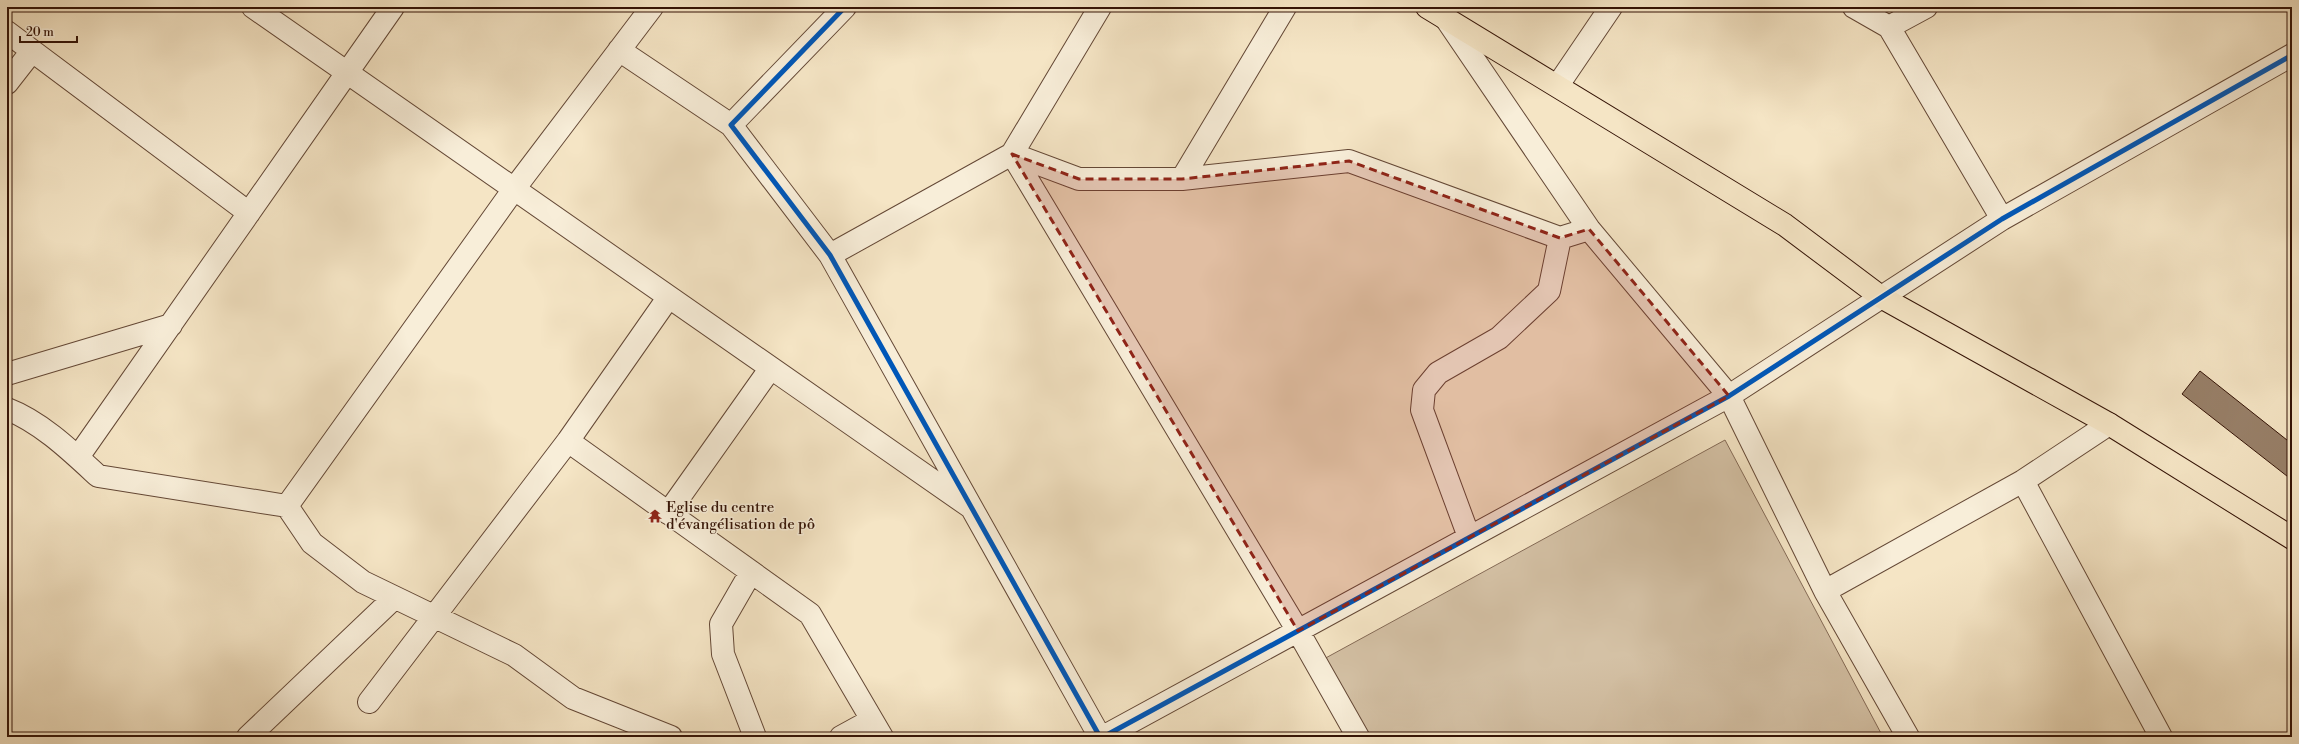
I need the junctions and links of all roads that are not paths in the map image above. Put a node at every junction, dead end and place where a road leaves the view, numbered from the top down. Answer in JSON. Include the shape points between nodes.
{"nodes":[{"id":1,"x":253,"y":7,"type":"edge"},
{"id":2,"x":393,"y":7,"type":"edge"},
{"id":3,"x":652,"y":7,"type":"edge"},
{"id":4,"x":845,"y":7,"type":"edge"},
{"id":5,"x":1100,"y":7,"type":"edge"},
{"id":6,"x":1285,"y":7,"type":"edge"},
{"id":7,"x":1427,"y":7,"type":"edge"},
{"id":8,"x":1611,"y":7,"type":"edge"},
{"id":9,"x":1854,"y":7,"type":"edge"},
{"id":10,"x":1926,"y":7,"type":"edge"},
{"id":11,"x":1447,"y":20,"type":"junction"},
{"id":12,"x":1889,"y":27,"type":"junction"},
{"id":13,"x":7,"y":32,"type":"edge"},
{"id":14,"x":619,"y":50,"type":"junction"},
{"id":15,"x":32,"y":51,"type":"junction"},
{"id":16,"x":2292,"y":55,"type":"edge"},
{"id":17,"x":347,"y":73,"type":"junction"},
{"id":18,"x":7,"y":83,"type":"edge"},
{"id":19,"x":1558,"y":85,"type":"junction"},
{"id":20,"x":731,"y":125,"type":"junction"},
{"id":21,"x":1012,"y":154,"type":"junction"},
{"id":22,"x":1182,"y":179,"type":"junction"},
{"id":23,"x":514,"y":189,"type":"junction"},
{"id":24,"x":249,"y":213,"type":"junction"},
{"id":25,"x":2002,"y":219,"type":"junction"},
{"id":26,"x":1590,"y":229,"type":"junction"},
{"id":27,"x":1560,"y":238,"type":"junction"},
{"id":28,"x":830,"y":255,"type":"junction"},
{"id":29,"x":1880,"y":297,"type":"junction"},
{"id":30,"x":668,"y":298,"type":"junction"},
{"id":31,"x":171,"y":325,"type":"junction"},
{"id":32,"x":770,"y":369,"type":"junction"},
{"id":33,"x":7,"y":374,"type":"edge"},
{"id":34,"x":1729,"y":396,"type":"junction"},
{"id":35,"x":7,"y":409,"type":"edge"},
{"id":36,"x":2109,"y":424,"type":"junction"},
{"id":37,"x":568,"y":441,"type":"junction"},
{"id":38,"x":78,"y":457,"type":"junction"},
{"id":39,"x":2023,"y":481,"type":"junction"},
{"id":40,"x":288,"y":506,"type":"junction"},
{"id":41,"x":972,"y":509,"type":"junction"},
{"id":42,"x":668,"y":513,"type":"junction"},
{"id":43,"x":1469,"y":537,"type":"junction"},
{"id":44,"x":2292,"y":538,"type":"edge"},
{"id":45,"x":751,"y":572,"type":"junction"},
{"id":46,"x":1825,"y":591,"type":"junction"},
{"id":47,"x":394,"y":598,"type":"junction"},
{"id":48,"x":434,"y":618,"type":"junction"},
{"id":49,"x":1298,"y":631,"type":"junction"},
{"id":50,"x":369,"y":702,"type":"dead end"},
{"id":51,"x":877,"y":728,"type":"edge"},
{"id":52,"x":248,"y":737,"type":"edge"},
{"id":53,"x":671,"y":737,"type":"edge"},
{"id":54,"x":755,"y":737,"type":"edge"},
{"id":55,"x":841,"y":737,"type":"edge"},
{"id":56,"x":1100,"y":737,"type":"edge"},
{"id":57,"x":1103,"y":737,"type":"edge"},
{"id":58,"x":1358,"y":737,"type":"edge"},
{"id":59,"x":1908,"y":737,"type":"edge"},
{"id":60,"x":2161,"y":737,"type":"edge"}],
"edges":[{"from":1,"to":17,"type":"street"},
{"from":2,"to":17,"type":"street"},
{"from":3,"to":14,"type":"street"},
{"from":4,"to":20,"type":"street"},
{"from":5,"to":21,"type":"street"},
{"from":6,"to":22,"type":"street"},
{"from":7,"to":11,"type":"main road"},
{"from":8,"to":19,"type":"street"},
{"from":9,"to":12,"type":"street"},
{"from":10,"to":12,"type":"street"},
{"from":11,"to":19,"type":"main road"},
{"from":11,"to":26,"type":"street"},
{"from":12,"to":25,"type":"street"},
{"from":13,"to":15,"type":"street"},
{"from":14,"to":20,"type":"street"},
{"from":14,"to":23,"type":"street"},
{"from":15,"to":18,"type":"street"},
{"from":15,"to":24,"type":"street"},
{"from":16,"to":25,"type":"street"},
{"from":17,"to":23,"type":"street"},
{"from":17,"to":24,"type":"street"},
{"from":19,"to":29,"type":"main road","via":[[1785,224]]},
{"from":20,"to":28,"type":"street"},
{"from":21,"to":22,"type":"street","via":[[1079,179]]},
{"from":21,"to":28,"type":"street"},
{"from":21,"to":49,"type":"street"},
{"from":22,"to":27,"type":"street","via":[[1349,161]]},
{"from":23,"to":30,"type":"street"},
{"from":23,"to":40,"type":"street"},
{"from":24,"to":31,"type":"street"},
{"from":25,"to":29,"type":"street"},
{"from":26,"to":27,"type":"street"},
{"from":26,"to":34,"type":"street"},
{"from":27,"to":43,"type":"street","via":[[1549,291],[1499,338],[1438,373],[1424,390],[1422,410]]},
{"from":28,"to":41,"type":"street"},
{"from":29,"to":34,"type":"street"},
{"from":29,"to":36,"type":"main road"},
{"from":30,"to":32,"type":"street"},
{"from":30,"to":37,"type":"street"},
{"from":31,"to":33,"type":"street"},
{"from":31,"to":38,"type":"street"},
{"from":32,"to":41,"type":"street"},
{"from":32,"to":42,"type":"street"},
{"from":34,"to":43,"type":"street"},
{"from":34,"to":46,"type":"street"},
{"from":35,"to":38,"type":"street","via":[[25,416]]},
{"from":36,"to":39,"type":"street"},
{"from":36,"to":44,"type":"main road"},
{"from":37,"to":42,"type":"street"},
{"from":37,"to":48,"type":"street"},
{"from":38,"to":40,"type":"street","via":[[98,476]]},
{"from":39,"to":46,"type":"street"},
{"from":39,"to":60,"type":"street"},
{"from":40,"to":47,"type":"street","via":[[312,543],[363,582]]},
{"from":41,"to":56,"type":"street"},
{"from":42,"to":45,"type":"street"},
{"from":43,"to":49,"type":"street"},
{"from":45,"to":51,"type":"street","via":[[810,614]]},
{"from":45,"to":54,"type":"street","via":[[721,624],[723,654]]},
{"from":46,"to":59,"type":"street"},
{"from":47,"to":48,"type":"street"},
{"from":47,"to":52,"type":"street"},
{"from":48,"to":50,"type":"street"},
{"from":48,"to":53,"type":"street","via":[[514,655],[573,698]]},
{"from":49,"to":57,"type":"street"},
{"from":49,"to":58,"type":"street"},
{"from":51,"to":55,"type":"street"}]}
